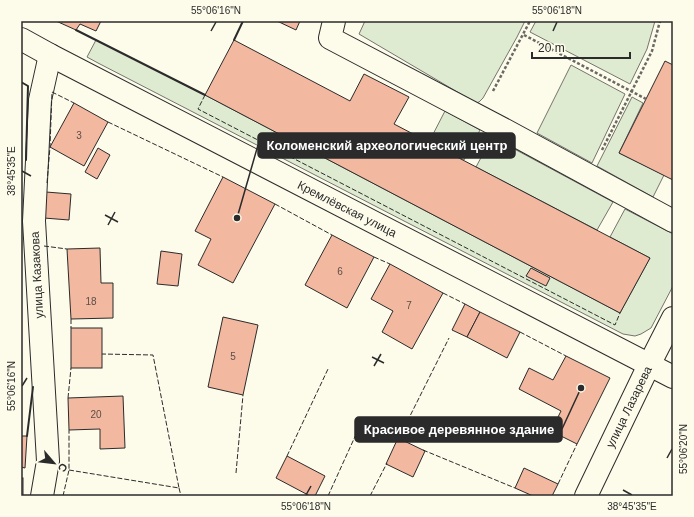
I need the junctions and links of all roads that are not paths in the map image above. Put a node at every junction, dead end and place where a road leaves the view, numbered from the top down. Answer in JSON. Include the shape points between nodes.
{"nodes":[{"id":1,"x":334,"y":21,"type":"edge"},
{"id":2,"x":21,"y":39,"type":"edge"},
{"id":3,"x":50,"y":55,"type":"junction"},
{"id":4,"x":673,"y":221,"type":"edge"},
{"id":5,"x":673,"y":318,"type":"edge"},
{"id":6,"x":649,"y":365,"type":"junction"},
{"id":7,"x":673,"y":377,"type":"edge"},
{"id":8,"x":42,"y":496,"type":"edge"},
{"id":9,"x":586,"y":496,"type":"edge"}],
"edges":[{"from":1,"to":4,"type":"street","via":[[330,38]]},
{"from":2,"to":3,"type":"street","name":"Кремлёвская улица"},
{"from":3,"to":6,"type":"street","name":"Кремлёвская улица"},
{"from":3,"to":8,"type":"street","name":"улица Казакова","via":[[40,100],[34,222],[48,461]]},
{"from":5,"to":6,"type":"street","name":"улица Лазарева"},
{"from":6,"to":7,"type":"street","name":"Кремлёвская улица"},
{"from":6,"to":9,"type":"street","name":"улица Лазарева"}]}
